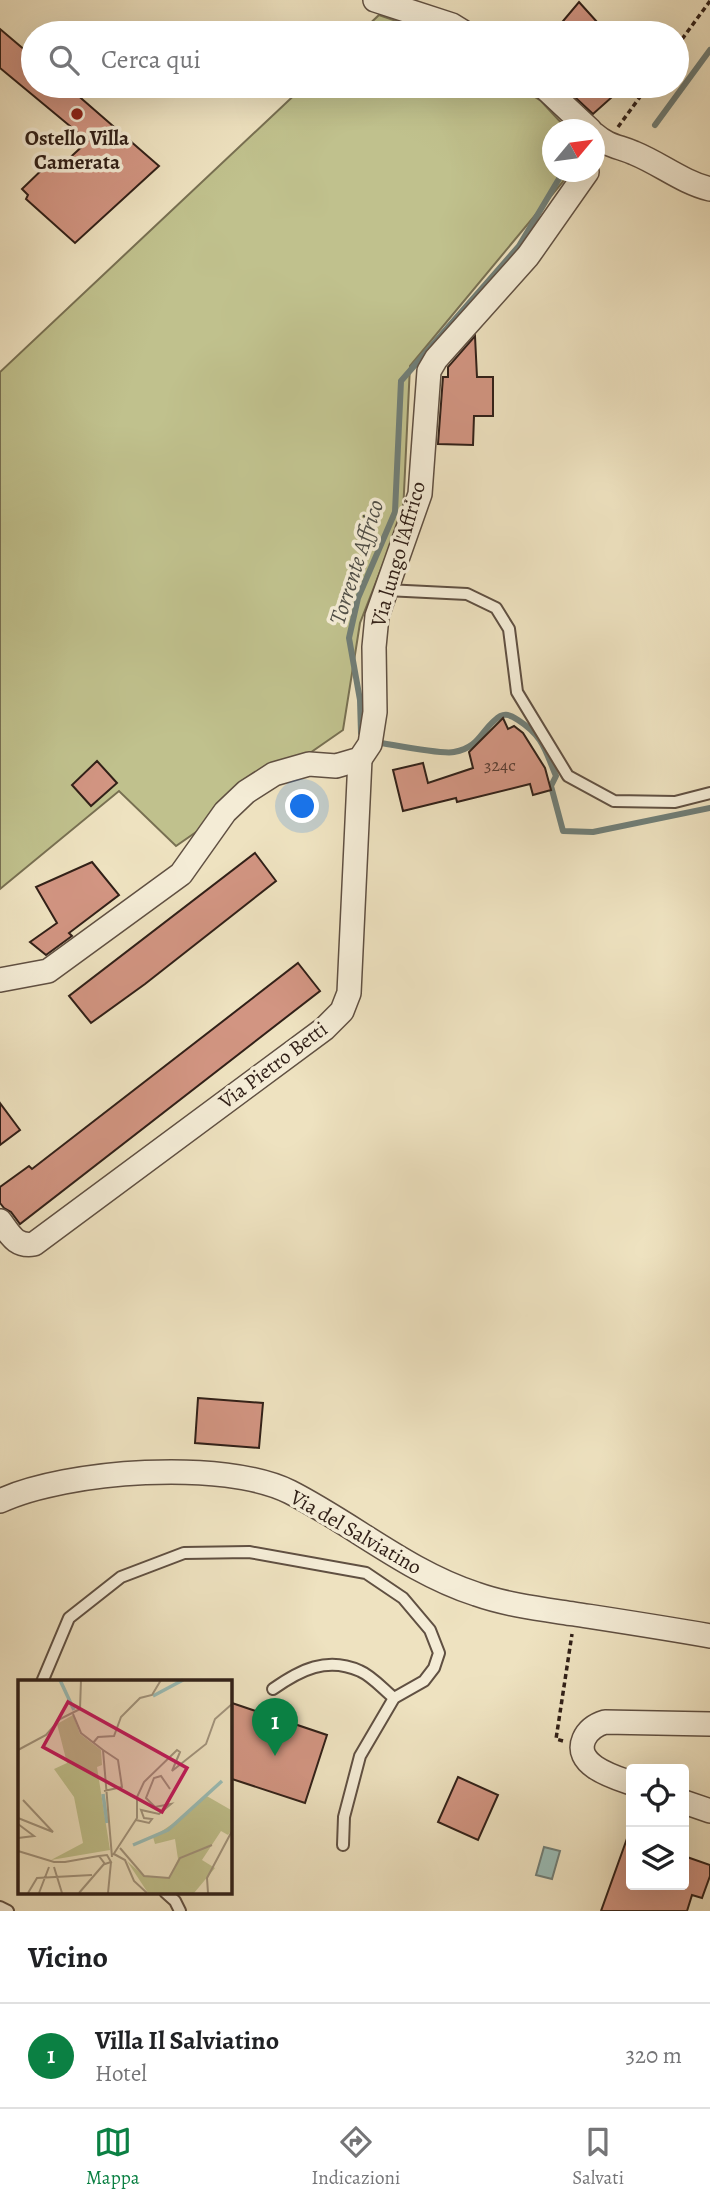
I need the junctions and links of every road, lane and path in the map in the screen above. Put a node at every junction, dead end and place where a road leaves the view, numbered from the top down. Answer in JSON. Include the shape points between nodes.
{"nodes":[{"id":1,"x":375,"y":0,"type":"edge"},
{"id":2,"x":710,"y":1,"type":"edge"},
{"id":3,"x":440,"y":21,"type":"edge"},
{"id":4,"x":689,"y":30,"type":"edge"},
{"id":5,"x":554,"y":98,"type":"edge"},
{"id":6,"x":637,"y":98,"type":"edge"},
{"id":7,"x":574,"y":119,"type":"edge"},
{"id":8,"x":605,"y":132,"type":"edge"},
{"id":9,"x":605,"y":145,"type":"edge"},
{"id":10,"x":580,"y":182,"type":"edge"},
{"id":11,"x":710,"y":189,"type":"edge"},
{"id":12,"x":386,"y":590,"type":"junction"},
{"id":13,"x":360,"y":760,"type":"junction"},
{"id":14,"x":710,"y":793,"type":"edge"},
{"id":15,"x":0,"y":979,"type":"edge"},
{"id":16,"x":0,"y":1221,"type":"edge"},
{"id":17,"x":0,"y":1501,"type":"edge"},
{"id":18,"x":575,"y":1614,"type":"junction"},
{"id":19,"x":710,"y":1636,"type":"edge"},
{"id":20,"x":43,"y":1680,"type":"edge"},
{"id":21,"x":273,"y":1689,"type":"dead end"},
{"id":22,"x":394,"y":1698,"type":"junction"},
{"id":23,"x":710,"y":1724,"type":"edge"},
{"id":24,"x":556,"y":1740,"type":"dead end"},
{"id":25,"x":626,"y":1781,"type":"edge"},
{"id":26,"x":689,"y":1804,"type":"edge"},
{"id":27,"x":710,"y":1811,"type":"edge"},
{"id":28,"x":344,"y":1845,"type":"dead end"},
{"id":29,"x":167,"y":1894,"type":"edge"},
{"id":30,"x":0,"y":1907,"type":"edge"},
{"id":31,"x":8,"y":1911,"type":"edge"},
{"id":32,"x":180,"y":1911,"type":"edge"}],
"edges":[{"from":1,"to":3,"type":"street"},
{"from":2,"to":4,"type":"path"},
{"from":5,"to":7,"type":"street"},
{"from":6,"to":8,"type":"path"},
{"from":9,"to":11,"type":"street","via":[[634,153],[690,184]]},
{"from":10,"to":12,"type":"street","name":"Via lungo l'Affrico","via":[[528,256],[429,371],[420,494]]},
{"from":12,"to":13,"type":"street","name":"Via lungo l'Affrico","via":[[375,636],[375,712],[370,744]]},
{"from":12,"to":14,"type":"lane","via":[[467,594],[496,608],[509,629],[517,692],[568,776],[614,801],[675,802]]},
{"from":13,"to":15,"type":"street","via":[[336,766],[309,764],[274,774],[225,812],[181,874],[48,971]]},
{"from":13,"to":16,"type":"street","name":"Via Pietro Betti","via":[[349,993],[342,1011],[34,1244],[17,1243]]},
{"from":17,"to":18,"type":"street","name":"Via del Salviatino","via":[[85,1479],[181,1473],[247,1479],[288,1491],[417,1568],[476,1594]]},
{"from":18,"to":19,"type":"street","name":"Via del Salviatino"},
{"from":18,"to":24,"type":"path"},
{"from":20,"to":22,"type":"lane","via":[[69,1618],[121,1577],[184,1553],[250,1552],[366,1573],[403,1598],[430,1630],[439,1653],[424,1681]]},
{"from":21,"to":22,"type":"lane","via":[[302,1670],[325,1663],[362,1671]]},
{"from":22,"to":28,"type":"lane","via":[[360,1756],[344,1817]]},
{"from":23,"to":25,"type":"street","via":[[597,1724],[590,1729],[582,1752],[605,1774]]},
{"from":26,"to":27,"type":"street"},
{"from":29,"to":32,"type":"lane"},
{"from":30,"to":31,"type":"lane"}]}
